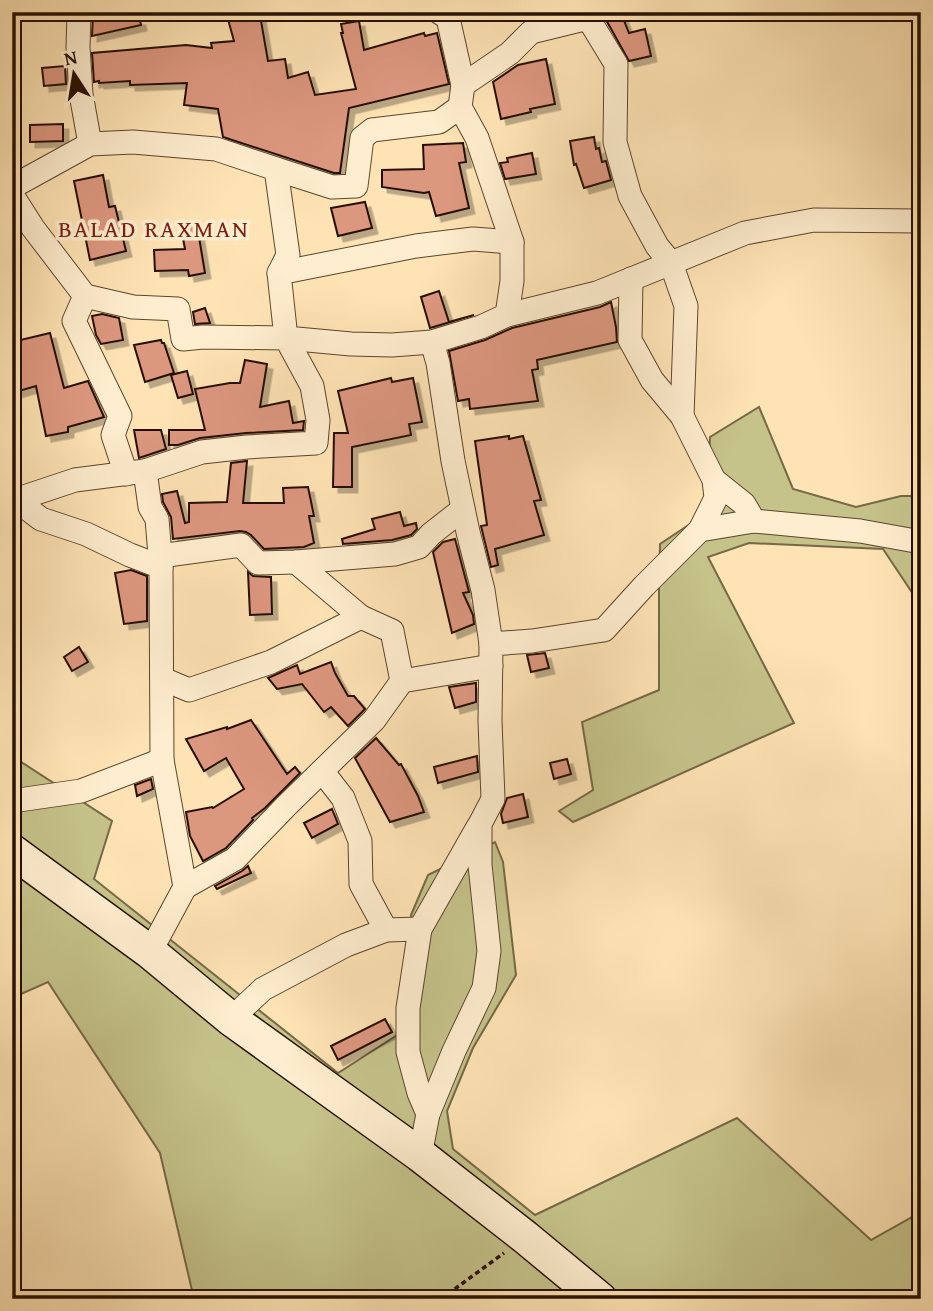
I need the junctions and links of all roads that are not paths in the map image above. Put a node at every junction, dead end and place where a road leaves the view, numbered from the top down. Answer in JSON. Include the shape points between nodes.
{"nodes":[{"id":1,"x":79,"y":12,"type":"edge"},
{"id":2,"x":439,"y":12,"type":"edge"},
{"id":3,"x":461,"y":96,"type":"junction"},
{"id":4,"x":90,"y":144,"type":"junction"},
{"id":5,"x":276,"y":169,"type":"junction"},
{"id":6,"x":12,"y":187,"type":"edge"},
{"id":7,"x":12,"y":195,"type":"edge"},
{"id":8,"x":921,"y":221,"type":"edge"},
{"id":9,"x":512,"y":242,"type":"junction"},
{"id":10,"x":671,"y":263,"type":"junction"},
{"id":11,"x":279,"y":273,"type":"junction"},
{"id":12,"x":631,"y":279,"type":"junction"},
{"id":13,"x":85,"y":296,"type":"junction"},
{"id":14,"x":507,"y":315,"type":"junction"},
{"id":15,"x":286,"y":338,"type":"junction"},
{"id":16,"x":432,"y":342,"type":"junction"},
{"id":17,"x":682,"y":416,"type":"junction"},
{"id":18,"x":136,"y":472,"type":"junction"},
{"id":19,"x":715,"y":480,"type":"junction"},
{"id":20,"x":14,"y":500,"type":"edge"},
{"id":21,"x":463,"y":509,"type":"junction"},
{"id":22,"x":754,"y":521,"type":"junction"},
{"id":23,"x":700,"y":530,"type":"junction"},
{"id":24,"x":921,"y":542,"type":"edge"},
{"id":25,"x":160,"y":561,"type":"junction"},
{"id":26,"x":296,"y":562,"type":"junction"},
{"id":27,"x":361,"y":617,"type":"junction"},
{"id":28,"x":491,"y":655,"type":"junction"},
{"id":29,"x":163,"y":680,"type":"junction"},
{"id":30,"x":402,"y":681,"type":"junction"},
{"id":31,"x":162,"y":760,"type":"junction"},
{"id":32,"x":322,"y":771,"type":"junction"},
{"id":33,"x":12,"y":801,"type":"edge"},
{"id":34,"x":480,"y":824,"type":"junction"},
{"id":35,"x":12,"y":852,"type":"edge"},
{"id":36,"x":185,"y":887,"type":"junction"},
{"id":37,"x":419,"y":929,"type":"junction"},
{"id":38,"x":386,"y":930,"type":"junction"},
{"id":39,"x":150,"y":952,"type":"junction"},
{"id":40,"x":231,"y":1019,"type":"junction"},
{"id":41,"x":428,"y":1114,"type":"junction"},
{"id":42,"x":420,"y":1155,"type":"junction"},
{"id":43,"x":600,"y":1299,"type":"edge"}],
"edges":[{"from":1,"to":4,"type":"street","via":[[80,94]]},
{"from":2,"to":3,"type":"street","via":[[448,18]]},
{"from":3,"to":5,"type":"street","via":[[439,122],[372,130],[362,138],[356,186],[332,187]]},
{"from":3,"to":9,"type":"street"},
{"from":3,"to":10,"type":"street","via":[[531,32],[588,18],[616,64],[615,142],[630,196]]},
{"from":4,"to":5,"type":"street","via":[[133,142],[216,149]]},
{"from":4,"to":6,"type":"street"},
{"from":5,"to":11,"type":"street","via":[[288,255]]},
{"from":7,"to":13,"type":"street"},
{"from":8,"to":10,"type":"street","via":[[814,220],[745,233]]},
{"from":9,"to":11,"type":"street","via":[[473,239],[416,246]]},
{"from":9,"to":14,"type":"street"},
{"from":10,"to":12,"type":"street"},
{"from":10,"to":17,"type":"street","via":[[686,306]]},
{"from":11,"to":15,"type":"street"},
{"from":12,"to":14,"type":"street","via":[[597,293]]},
{"from":12,"to":17,"type":"street","via":[[630,340],[652,380]]},
{"from":13,"to":15,"type":"street","via":[[134,307],[178,309],[183,339]]},
{"from":13,"to":18,"type":"street","via":[[74,321],[120,416],[113,435]]},
{"from":14,"to":16,"type":"street"},
{"from":15,"to":16,"type":"street","via":[[351,344]]},
{"from":15,"to":18,"type":"street","via":[[312,386],[318,420],[316,443],[202,452]]},
{"from":16,"to":21,"type":"street"},
{"from":17,"to":19,"type":"street"},
{"from":18,"to":20,"type":"street","via":[[75,480]]},
{"from":18,"to":25,"type":"street","via":[[157,519]]},
{"from":19,"to":22,"type":"street","via":[[744,505]]},
{"from":19,"to":23,"type":"street","via":[[716,498]]},
{"from":20,"to":25,"type":"street","via":[[41,519],[130,555]]},
{"from":21,"to":26,"type":"street","via":[[419,547],[395,554]]},
{"from":21,"to":28,"type":"street","via":[[483,590]]},
{"from":22,"to":23,"type":"street"},
{"from":22,"to":24,"type":"street"},
{"from":23,"to":28,"type":"street","via":[[604,630],[532,641]]},
{"from":25,"to":26,"type":"street","via":[[241,545],[258,563]]},
{"from":25,"to":29,"type":"street"},
{"from":26,"to":27,"type":"street"},
{"from":27,"to":29,"type":"street","via":[[271,662],[189,690]]},
{"from":27,"to":30,"type":"street","via":[[392,631]]},
{"from":28,"to":30,"type":"street"},
{"from":28,"to":34,"type":"street","via":[[493,799]]},
{"from":29,"to":31,"type":"street"},
{"from":30,"to":32,"type":"street","via":[[374,720]]},
{"from":31,"to":33,"type":"street","via":[[81,791]]},
{"from":31,"to":36,"type":"street"},
{"from":32,"to":36,"type":"street","via":[[235,859]]},
{"from":32,"to":38,"type":"street","via":[[343,798],[360,841],[361,884]]},
{"from":34,"to":37,"type":"street"},
{"from":34,"to":41,"type":"street","via":[[489,951],[484,988]]},
{"from":35,"to":39,"type":"street"},
{"from":36,"to":39,"type":"street"},
{"from":37,"to":38,"type":"street"},
{"from":37,"to":41,"type":"street","via":[[408,1008],[408,1052]]},
{"from":38,"to":40,"type":"street","via":[[346,945],[263,989]]},
{"from":39,"to":40,"type":"street"},
{"from":40,"to":42,"type":"street"},
{"from":41,"to":42,"type":"street"},
{"from":42,"to":43,"type":"street"}]}
